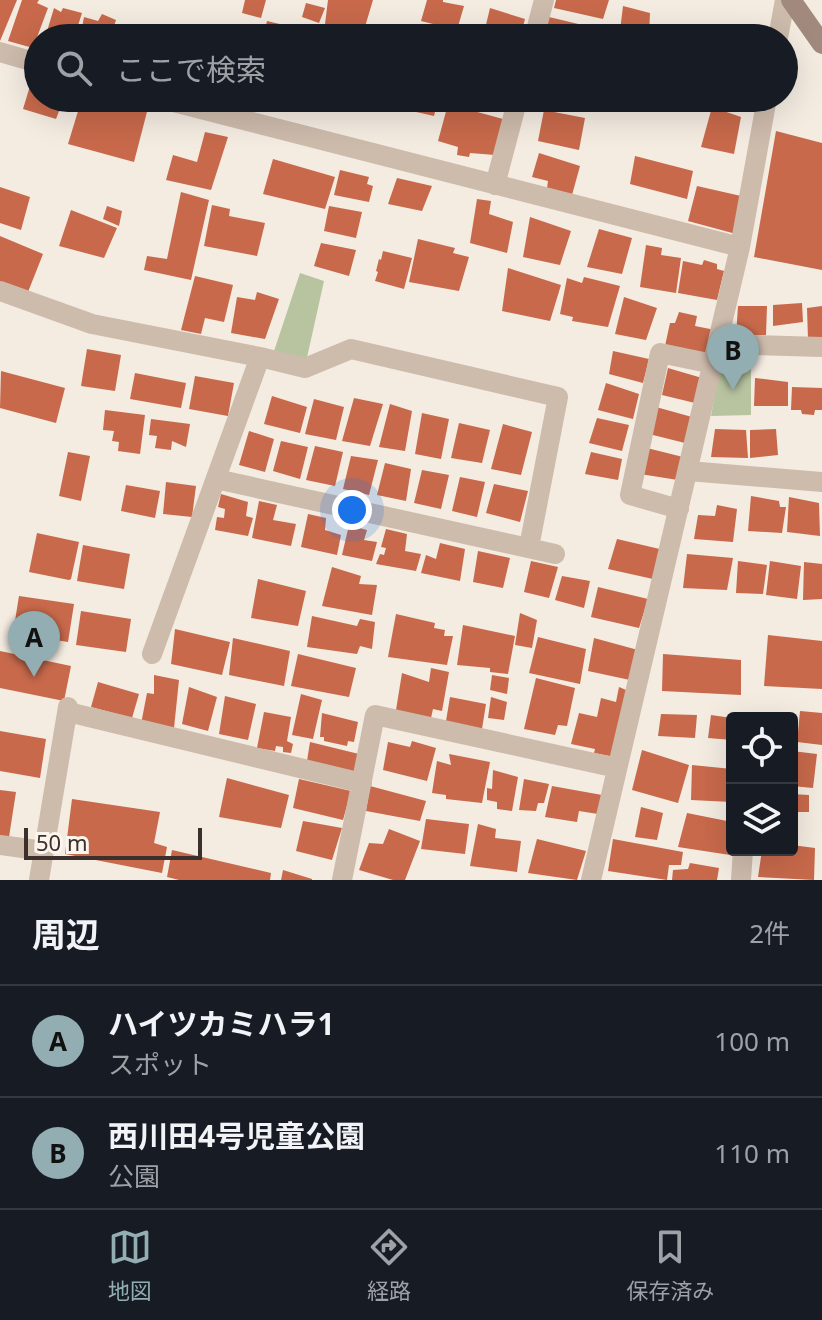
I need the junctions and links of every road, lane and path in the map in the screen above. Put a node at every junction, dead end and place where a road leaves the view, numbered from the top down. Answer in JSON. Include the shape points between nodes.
{"nodes":[{"id":1,"x":544,"y":0,"type":"edge"},
{"id":2,"x":788,"y":0,"type":"edge"},
{"id":3,"x":538,"y":24,"type":"edge"},
{"id":4,"x":782,"y":24,"type":"edge"},
{"id":5,"x":822,"y":44,"type":"edge"},
{"id":6,"x":0,"y":52,"type":"edge"},
{"id":7,"x":24,"y":59,"type":"edge"},
{"id":8,"x":212,"y":112,"type":"edge"},
{"id":9,"x":514,"y":112,"type":"edge"},
{"id":10,"x":764,"y":112,"type":"edge"},
{"id":11,"x":495,"y":185,"type":"junction"},
{"id":12,"x":740,"y":247,"type":"junction"},
{"id":13,"x":0,"y":291,"type":"edge"},
{"id":14,"x":822,"y":347,"type":"edge"},
{"id":15,"x":715,"y":354,"type":"junction"},
{"id":16,"x":260,"y":357,"type":"junction"},
{"id":17,"x":688,"y":471,"type":"junction"},
{"id":18,"x":216,"y":479,"type":"junction"},
{"id":19,"x":822,"y":482,"type":"edge"},
{"id":20,"x":679,"y":509,"type":"junction"},
{"id":21,"x":529,"y":547,"type":"junction"},
{"id":22,"x":555,"y":554,"type":"dead end"},
{"id":23,"x":152,"y":654,"type":"dead end"},
{"id":24,"x":617,"y":768,"type":"junction"},
{"id":25,"x":362,"y":783,"type":"junction"},
{"id":26,"x":0,"y":845,"type":"edge"},
{"id":27,"x":44,"y":851,"type":"junction"},
{"id":28,"x":743,"y":856,"type":"edge"},
{"id":29,"x":39,"y":880,"type":"edge"},
{"id":30,"x":342,"y":880,"type":"edge"},
{"id":31,"x":591,"y":880,"type":"edge"},
{"id":32,"x":741,"y":880,"type":"edge"}],
"edges":[{"from":1,"to":3,"type":"street"},
{"from":2,"to":4,"type":"street"},
{"from":2,"to":5,"type":"street"},
{"from":6,"to":7,"type":"street"},
{"from":8,"to":11,"type":"street"},
{"from":9,"to":11,"type":"street"},
{"from":10,"to":12,"type":"street"},
{"from":11,"to":12,"type":"street"},
{"from":12,"to":15,"type":"street"},
{"from":13,"to":16,"type":"street","via":[[92,324]]},
{"from":14,"to":15,"type":"street"},
{"from":15,"to":17,"type":"street"},
{"from":15,"to":20,"type":"street","via":[[660,353],[630,495]]},
{"from":16,"to":18,"type":"street"},
{"from":16,"to":21,"type":"street","via":[[305,368],[351,349],[558,397]]},
{"from":17,"to":19,"type":"street"},
{"from":17,"to":20,"type":"street"},
{"from":18,"to":21,"type":"street"},
{"from":18,"to":23,"type":"street"},
{"from":20,"to":24,"type":"street"},
{"from":21,"to":22,"type":"street"},
{"from":24,"to":25,"type":"street","via":[[375,715]]},
{"from":24,"to":31,"type":"street"},
{"from":25,"to":27,"type":"street","via":[[68,710]]},
{"from":25,"to":30,"type":"street"},
{"from":26,"to":27,"type":"street"},
{"from":27,"to":29,"type":"street"},
{"from":28,"to":32,"type":"street"}]}
